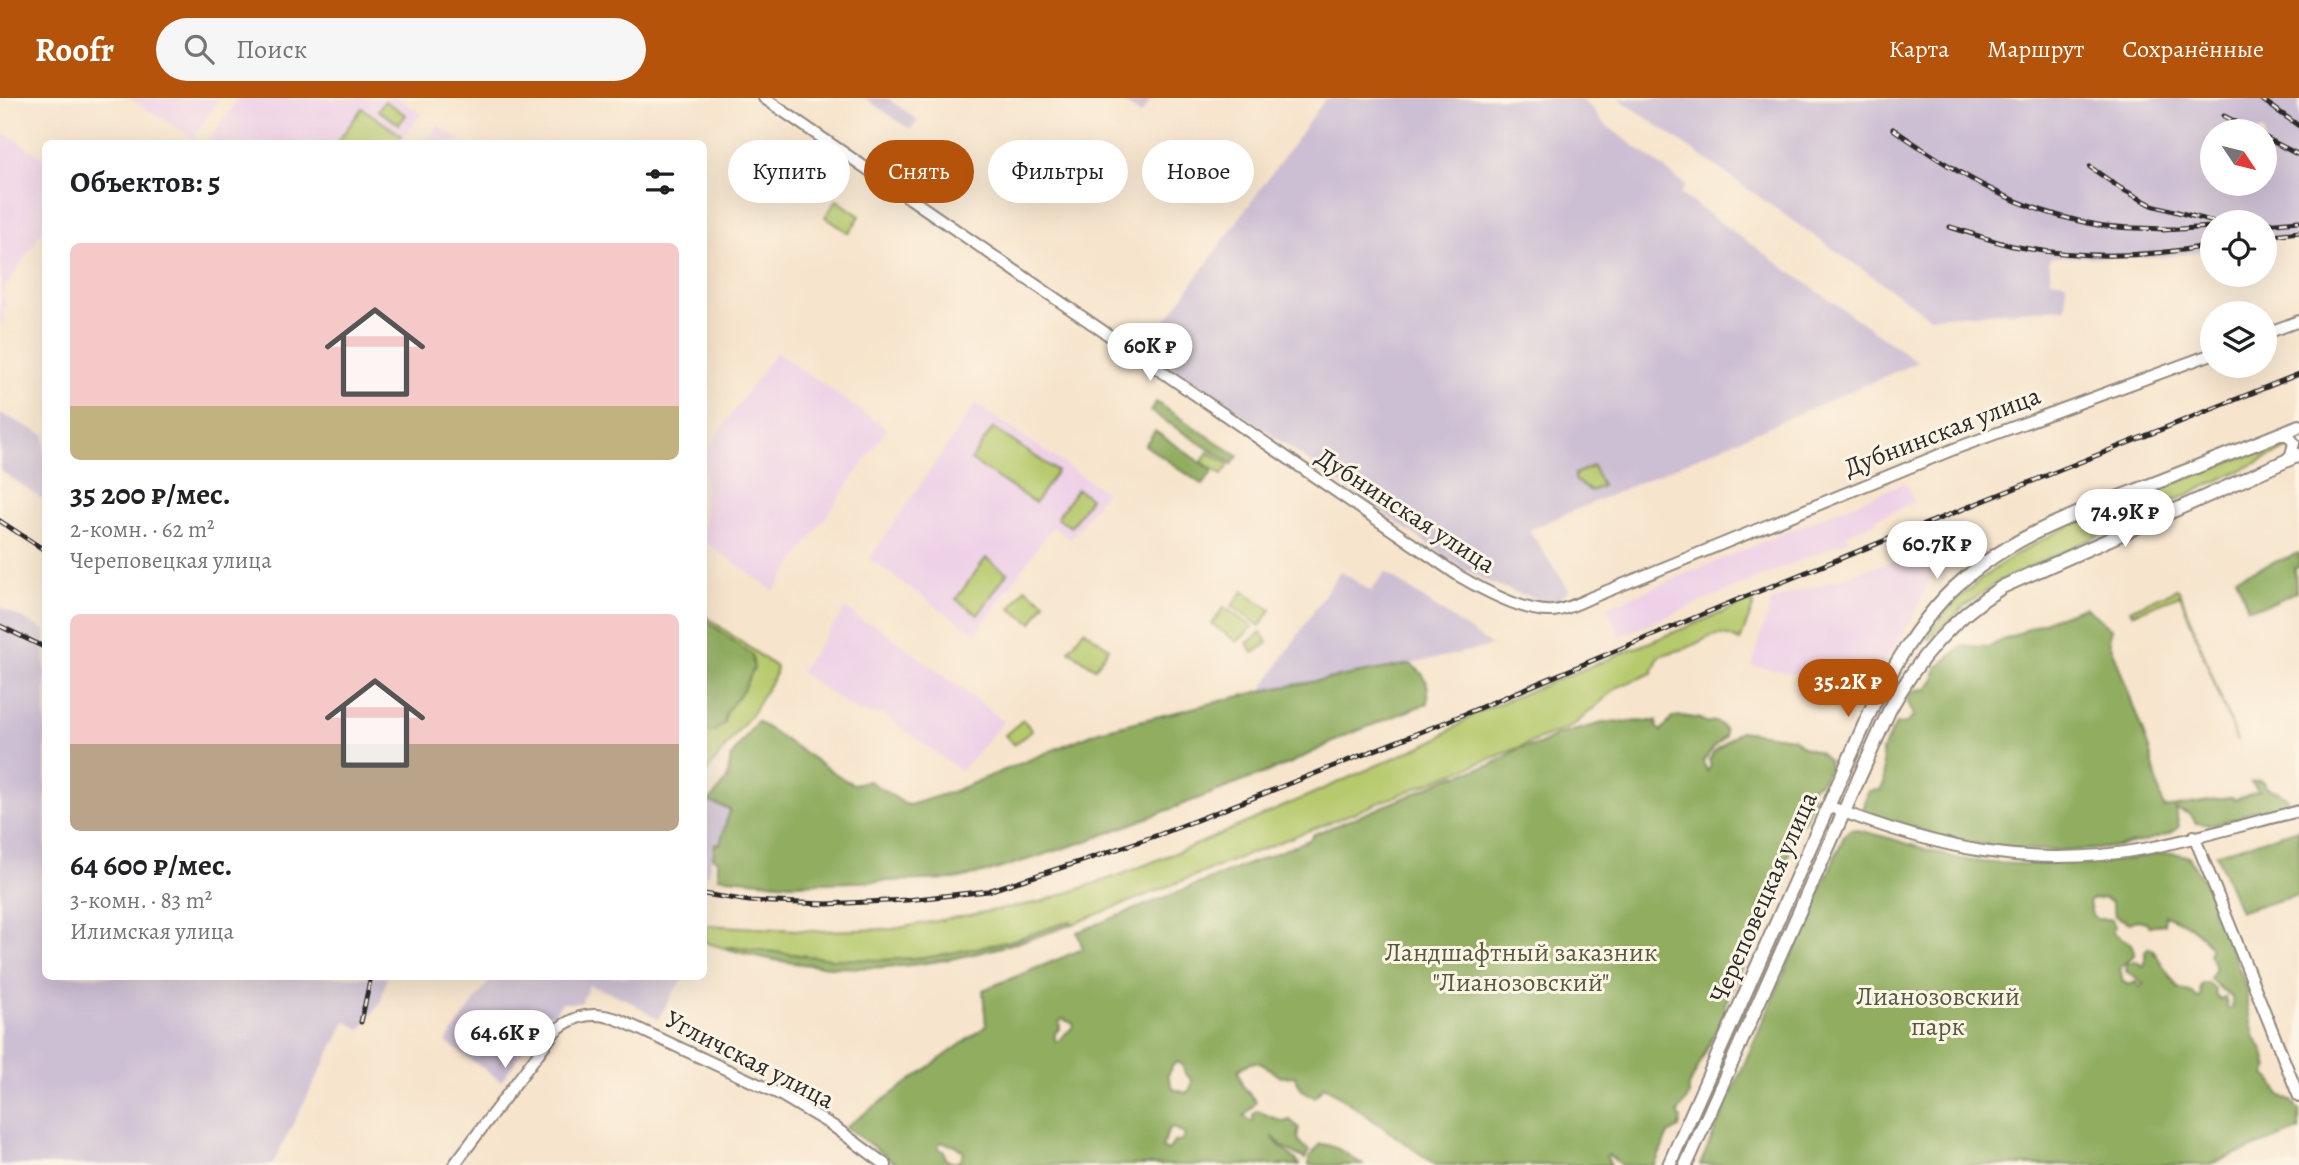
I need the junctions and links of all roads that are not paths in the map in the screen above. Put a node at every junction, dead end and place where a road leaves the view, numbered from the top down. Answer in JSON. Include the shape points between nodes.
{"nodes":[{"id":1,"x":764,"y":98,"type":"edge"},
{"id":2,"x":2299,"y":321,"type":"edge"},
{"id":3,"x":2277,"y":329,"type":"edge"},
{"id":4,"x":2200,"y":358,"type":"edge"},
{"id":5,"x":2299,"y":426,"type":"edge"},
{"id":6,"x":2278,"y":435,"type":"junction"},
{"id":7,"x":2299,"y":455,"type":"edge"},
{"id":8,"x":2283,"y":463,"type":"junction"},
{"id":9,"x":1828,"y":806,"type":"junction"},
{"id":10,"x":2299,"y":811,"type":"edge"},
{"id":11,"x":1844,"y":812,"type":"junction"},
{"id":12,"x":2194,"y":836,"type":"junction"},
{"id":13,"x":2299,"y":1097,"type":"edge"},
{"id":14,"x":454,"y":1165,"type":"edge"},
{"id":15,"x":886,"y":1165,"type":"edge"},
{"id":16,"x":1669,"y":1165,"type":"edge"},
{"id":17,"x":1686,"y":1165,"type":"edge"}],
"edges":[{"from":1,"to":4,"type":"street","name":"Дубнинская улица","via":[[1459,576],[1540,610],[1579,602],[1954,449]]},
{"from":2,"to":3,"type":"street"},
{"from":5,"to":6,"type":"main road","name":"Череповецкая улица"},
{"from":6,"to":8,"type":"street","via":[[2288,435],[2294,443]]},
{"from":6,"to":9,"type":"main road","name":"Череповецкая улица","via":[[2033,531],[1989,559],[1933,611],[1904,650],[1874,703]]},
{"from":7,"to":8,"type":"main road","name":"Череповецкая улица"},
{"from":8,"to":11,"type":"main road","name":"Череповецкая улица","via":[[2002,587],[1964,613],[1925,654],[1889,711]]},
{"from":9,"to":11,"type":"street"},
{"from":9,"to":16,"type":"main road","name":"Череповецкая улица"},
{"from":10,"to":12,"type":"street"},
{"from":11,"to":12,"type":"street","via":[[1926,840],[2011,855],[2094,855]]},
{"from":11,"to":17,"type":"main road","name":"Череповецкая улица"},
{"from":12,"to":13,"type":"street"},
{"from":14,"to":15,"type":"street","name":"Угличская улица","via":[[556,1030],[585,1014],[622,1021],[771,1090],[833,1126]]}]}
